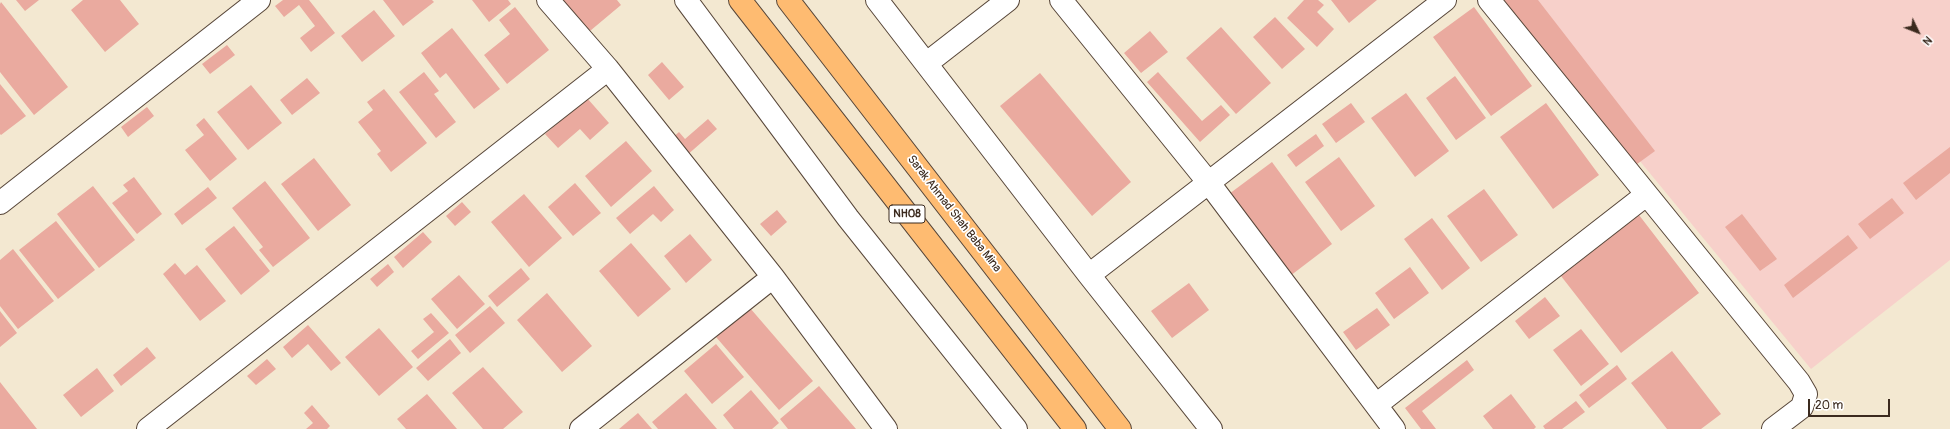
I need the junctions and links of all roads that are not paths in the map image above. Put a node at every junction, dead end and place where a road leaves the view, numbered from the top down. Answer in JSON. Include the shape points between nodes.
{"nodes":[{"id":1,"x":259,"y":0,"type":"edge"},
{"id":2,"x":548,"y":0,"type":"edge"},
{"id":3,"x":686,"y":0,"type":"edge"},
{"id":4,"x":740,"y":0,"type":"edge"},
{"id":5,"x":788,"y":0,"type":"edge"},
{"id":6,"x":877,"y":0,"type":"edge"},
{"id":7,"x":1008,"y":0,"type":"edge"},
{"id":8,"x":1061,"y":0,"type":"edge"},
{"id":9,"x":1444,"y":0,"type":"edge"},
{"id":10,"x":1489,"y":0,"type":"edge"},
{"id":11,"x":927,"y":63,"type":"junction"},
{"id":12,"x":608,"y":69,"type":"junction"},
{"id":13,"x":1209,"y":183,"type":"junction"},
{"id":14,"x":1646,"y":195,"type":"junction"},
{"id":15,"x":0,"y":204,"type":"edge"},
{"id":16,"x":1089,"y":275,"type":"junction"},
{"id":17,"x":773,"y":276,"type":"junction"},
{"id":18,"x":1376,"y":405,"type":"junction"},
{"id":19,"x":148,"y":429,"type":"edge"},
{"id":20,"x":580,"y":429,"type":"edge"},
{"id":21,"x":886,"y":429,"type":"edge"},
{"id":22,"x":1016,"y":429,"type":"edge"},
{"id":23,"x":1075,"y":429,"type":"edge"},
{"id":24,"x":1120,"y":429,"type":"edge"},
{"id":25,"x":1212,"y":429,"type":"edge"},
{"id":26,"x":1394,"y":429,"type":"edge"},
{"id":27,"x":1774,"y":429,"type":"edge"}],
"edges":[{"from":1,"to":15,"type":"street"},
{"from":2,"to":12,"type":"street"},
{"from":3,"to":22,"type":"street","via":[[848,218]]},
{"from":4,"to":23,"type":"highway","number":"NH08"},
{"from":5,"to":24,"type":"highway","name":"Sarak Ahmad Shah Baba Mina","number":"NH08"},
{"from":6,"to":11,"type":"street"},
{"from":7,"to":11,"type":"street"},
{"from":8,"to":13,"type":"street"},
{"from":9,"to":13,"type":"street"},
{"from":10,"to":14,"type":"street"},
{"from":11,"to":16,"type":"street"},
{"from":12,"to":17,"type":"street"},
{"from":12,"to":19,"type":"street"},
{"from":13,"to":16,"type":"street"},
{"from":13,"to":18,"type":"street"},
{"from":14,"to":18,"type":"street"},
{"from":14,"to":27,"type":"street","via":[[1800,382],[1806,394],[1802,407]]},
{"from":16,"to":25,"type":"street"},
{"from":17,"to":20,"type":"street"},
{"from":17,"to":21,"type":"street"},
{"from":18,"to":26,"type":"street"}]}
